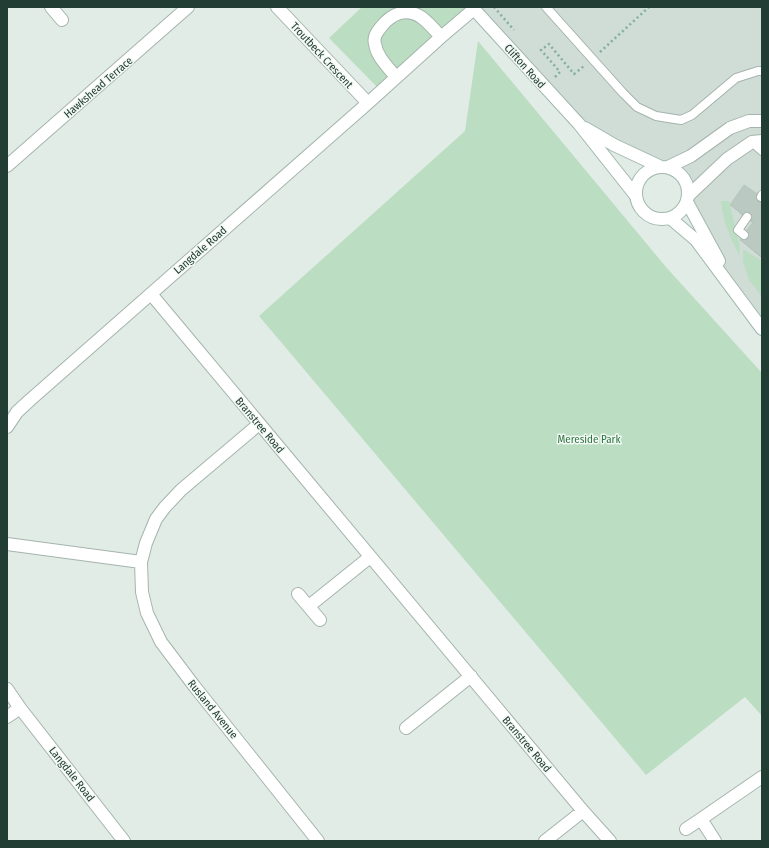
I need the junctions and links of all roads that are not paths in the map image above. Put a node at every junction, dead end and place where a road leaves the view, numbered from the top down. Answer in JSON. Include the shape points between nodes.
{"nodes":[{"id":1,"x":51,"y":7,"type":"edge"},
{"id":2,"x":188,"y":7,"type":"edge"},
{"id":3,"x":277,"y":7,"type":"edge"},
{"id":4,"x":546,"y":7,"type":"edge"},
{"id":5,"x":473,"y":8,"type":"edge"},
{"id":6,"x":62,"y":20,"type":"dead end"},
{"id":7,"x":441,"y":37,"type":"junction"},
{"id":8,"x":762,"y":71,"type":"edge"},
{"id":9,"x":396,"y":77,"type":"junction"},
{"id":10,"x":368,"y":103,"type":"junction"},
{"id":11,"x":762,"y":121,"type":"edge"},
{"id":12,"x":579,"y":124,"type":"junction"},
{"id":13,"x":757,"y":141,"type":"edge"},
{"id":14,"x":762,"y":151,"type":"edge"},
{"id":15,"x":7,"y":166,"type":"edge"},
{"id":16,"x":663,"y":167,"type":"junction"},
{"id":17,"x":636,"y":196,"type":"junction"},
{"id":18,"x":687,"y":199,"type":"junction"},
{"id":19,"x":747,"y":217,"type":"dead end"},
{"id":20,"x":670,"y":218,"type":"junction"},
{"id":21,"x":744,"y":234,"type":"dead end"},
{"id":22,"x":736,"y":293,"type":"junction"},
{"id":23,"x":150,"y":294,"type":"junction"},
{"id":24,"x":762,"y":329,"type":"edge"},
{"id":25,"x":259,"y":424,"type":"junction"},
{"id":26,"x":7,"y":426,"type":"edge"},
{"id":27,"x":7,"y":544,"type":"edge"},
{"id":28,"x":370,"y":557,"type":"junction"},
{"id":29,"x":141,"y":562,"type":"junction"},
{"id":30,"x":298,"y":594,"type":"dead end"},
{"id":31,"x":309,"y":606,"type":"junction"},
{"id":32,"x":320,"y":620,"type":"dead end"},
{"id":33,"x":471,"y":676,"type":"junction"},
{"id":34,"x":7,"y":689,"type":"edge"},
{"id":35,"x":20,"y":708,"type":"junction"},
{"id":36,"x":7,"y":717,"type":"edge"},
{"id":37,"x":406,"y":728,"type":"dead end"},
{"id":38,"x":762,"y":777,"type":"edge"},
{"id":39,"x":583,"y":811,"type":"junction"},
{"id":40,"x":701,"y":820,"type":"junction"},
{"id":41,"x":686,"y":829,"type":"dead end"},
{"id":42,"x":124,"y":841,"type":"edge"},
{"id":43,"x":318,"y":841,"type":"edge"},
{"id":44,"x":545,"y":841,"type":"edge"},
{"id":45,"x":610,"y":841,"type":"edge"},
{"id":46,"x":715,"y":841,"type":"edge"}],
"edges":[{"from":1,"to":6,"type":"street"},
{"from":2,"to":15,"type":"street","name":"Hawkshead Terrace"},
{"from":3,"to":10,"type":"street","name":"Troutbeck Crescent"},
{"from":4,"to":8,"type":"lane","via":[[637,107],[656,116],[681,120],[692,115],[736,78]]},
{"from":5,"to":7,"type":"street","name":"Langdale Road"},
{"from":5,"to":12,"type":"street","name":"Clifton Road"},
{"from":7,"to":9,"type":"street","name":"Langdale Road"},
{"from":7,"to":9,"type":"street","via":[[421,17],[414,14],[402,12],[387,20],[374,37],[374,43],[378,54]]},
{"from":9,"to":10,"type":"street","name":"Langdale Road"},
{"from":10,"to":23,"type":"street","name":"Langdale Road"},
{"from":11,"to":16,"type":"street","via":[[749,121],[730,128],[691,156]]},
{"from":12,"to":16,"type":"street","name":"Clifton Road","via":[[614,145]]},
{"from":12,"to":17,"type":"street","name":"Clifton Road"},
{"from":13,"to":14,"type":"lane"},
{"from":13,"to":18,"type":"street","via":[[727,159]]},
{"from":16,"to":17,"type":"street","via":[[650,169],[644,173],[636,188]]},
{"from":16,"to":18,"type":"street","name":"Clifton Road","via":[[676,170],[682,175],[688,190]]},
{"from":17,"to":20,"type":"street","name":"Clifton Road","via":[[638,204],[648,215],[662,219]]},
{"from":18,"to":20,"type":"street","via":[[683,209]]},
{"from":18,"to":22,"type":"street","name":"Clifton Road"},
{"from":19,"to":21,"type":"lane","via":[[738,230]]},
{"from":20,"to":22,"type":"street","name":"Clifton Road","via":[[696,240]]},
{"from":22,"to":24,"type":"street","name":"Clifton Road"},
{"from":23,"to":25,"type":"street","name":"Branstree Road"},
{"from":23,"to":26,"type":"street","name":"Langdale Road","via":[[17,412]]},
{"from":25,"to":28,"type":"street","name":"Branstree Road"},
{"from":25,"to":29,"type":"street","name":"Rusland Avenue","via":[[165,506],[156,519]]},
{"from":27,"to":29,"type":"street"},
{"from":28,"to":31,"type":"street"},
{"from":28,"to":33,"type":"street","name":"Branstree Road"},
{"from":29,"to":43,"type":"street","name":"Rusland Avenue","via":[[142,592],[147,613],[161,642]]},
{"from":30,"to":31,"type":"street"},
{"from":31,"to":32,"type":"street"},
{"from":33,"to":37,"type":"street"},
{"from":33,"to":39,"type":"street","name":"Branstree Road"},
{"from":34,"to":35,"type":"street","name":"Langdale Road"},
{"from":35,"to":36,"type":"street"},
{"from":35,"to":42,"type":"street","name":"Langdale Road"},
{"from":38,"to":40,"type":"street"},
{"from":39,"to":44,"type":"street"},
{"from":39,"to":45,"type":"street","name":"Branstree Road"},
{"from":40,"to":41,"type":"street"},
{"from":40,"to":46,"type":"street"}]}
